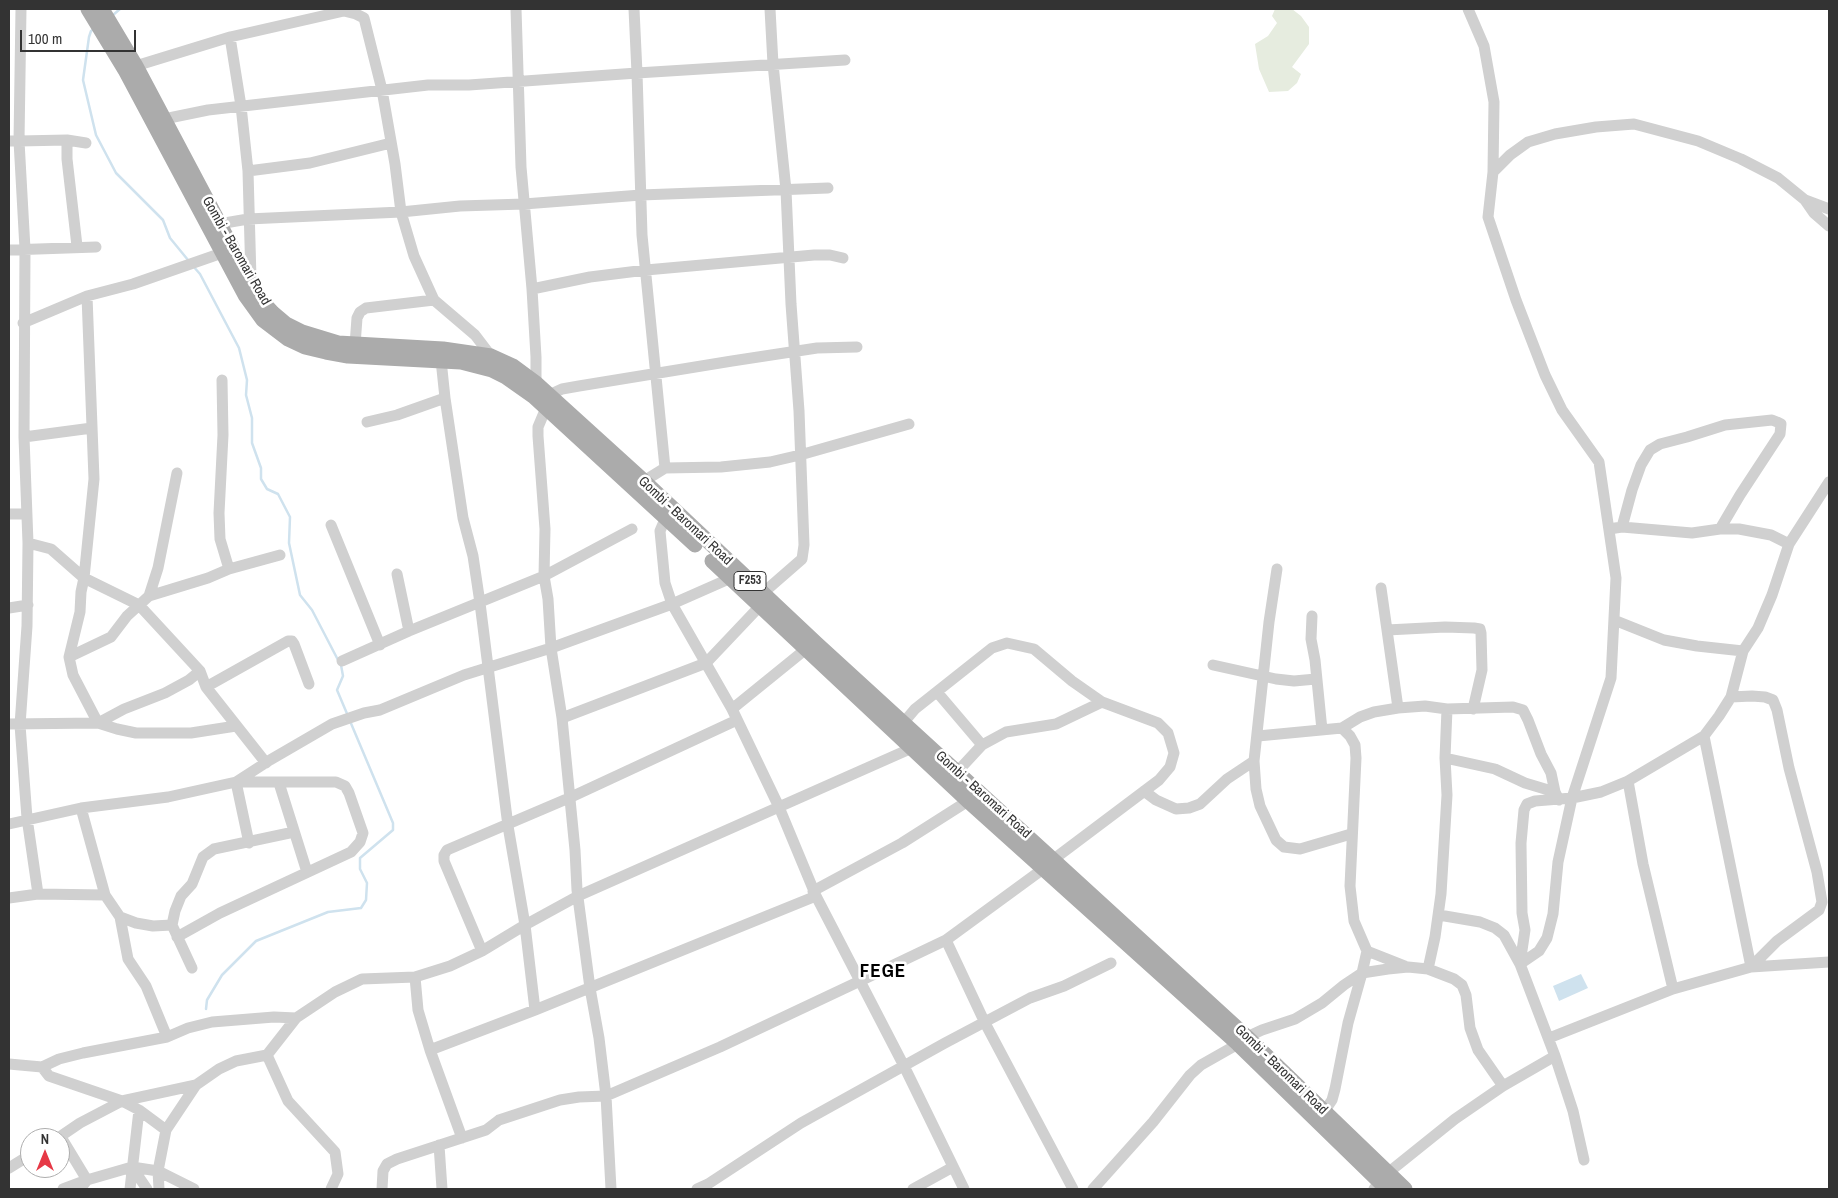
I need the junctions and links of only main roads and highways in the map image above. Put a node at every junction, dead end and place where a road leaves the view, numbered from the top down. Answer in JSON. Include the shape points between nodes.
{"nodes":[{"id":1,"x":88,"y":9,"type":"edge"},
{"id":2,"x":103,"y":16,"type":"edge"},
{"id":3,"x":131,"y":68,"type":"junction"},
{"id":4,"x":547,"y":402,"type":"junction"},
{"id":5,"x":674,"y":518,"type":"junction"},
{"id":6,"x":761,"y":600,"type":"junction"},
{"id":7,"x":978,"y":804,"type":"junction"},
{"id":8,"x":1242,"y":1040,"type":"junction"},
{"id":9,"x":1383,"y":1183,"type":"edge"},
{"id":10,"x":1405,"y":1189,"type":"edge"}],
"edges":[{"from":1,"to":2,"type":"main road","name":"Gombi - Baromari Road","number":"F253"},
{"from":2,"to":3,"type":"main road","name":"Gombi - Baromari Road","number":"F253"},
{"from":3,"to":4,"type":"main road","name":"Gombi - Baromari Road","number":"F253","via":[[164,119],[251,283],[262,301],[286,324],[316,338],[355,345],[443,349],[491,356],[513,366],[536,383]]},
{"from":3,"to":4,"type":"main road","name":"Gombi - Baromari Road","number":"F253","via":[[222,253],[263,320],[305,347],[348,356],[441,360],[476,365],[492,370]]},
{"from":4,"to":5,"type":"main road","name":"Gombi - Baromari Road","number":"F253"},
{"from":4,"to":5,"type":"main road","name":"Gombi - Baromari Road","number":"F253","via":[[644,481]]},
{"from":5,"to":6,"type":"main road","name":"Gombi - Baromari Road","number":"F253"},
{"from":5,"to":6,"type":"main road","name":"Gombi - Baromari Road","number":"F253","via":[[731,578]]},
{"from":6,"to":7,"type":"main road","name":"Gombi - Baromari Road","number":"F253","via":[[806,649],[912,748]]},
{"from":6,"to":7,"type":"main road","name":"Gombi - Baromari Road","number":"F253","via":[[904,722],[957,772]]},
{"from":7,"to":8,"type":"main road","name":"Gombi - Baromari Road","number":"F253"},
{"from":8,"to":9,"type":"main road","name":"Gombi - Baromari Road","number":"F253"},
{"from":8,"to":9,"type":"main road","name":"Gombi - Baromari Road","number":"F253","via":[[1324,1112]]},
{"from":9,"to":10,"type":"main road","name":"Gombi - Baromari Road","number":"F253"}]}
